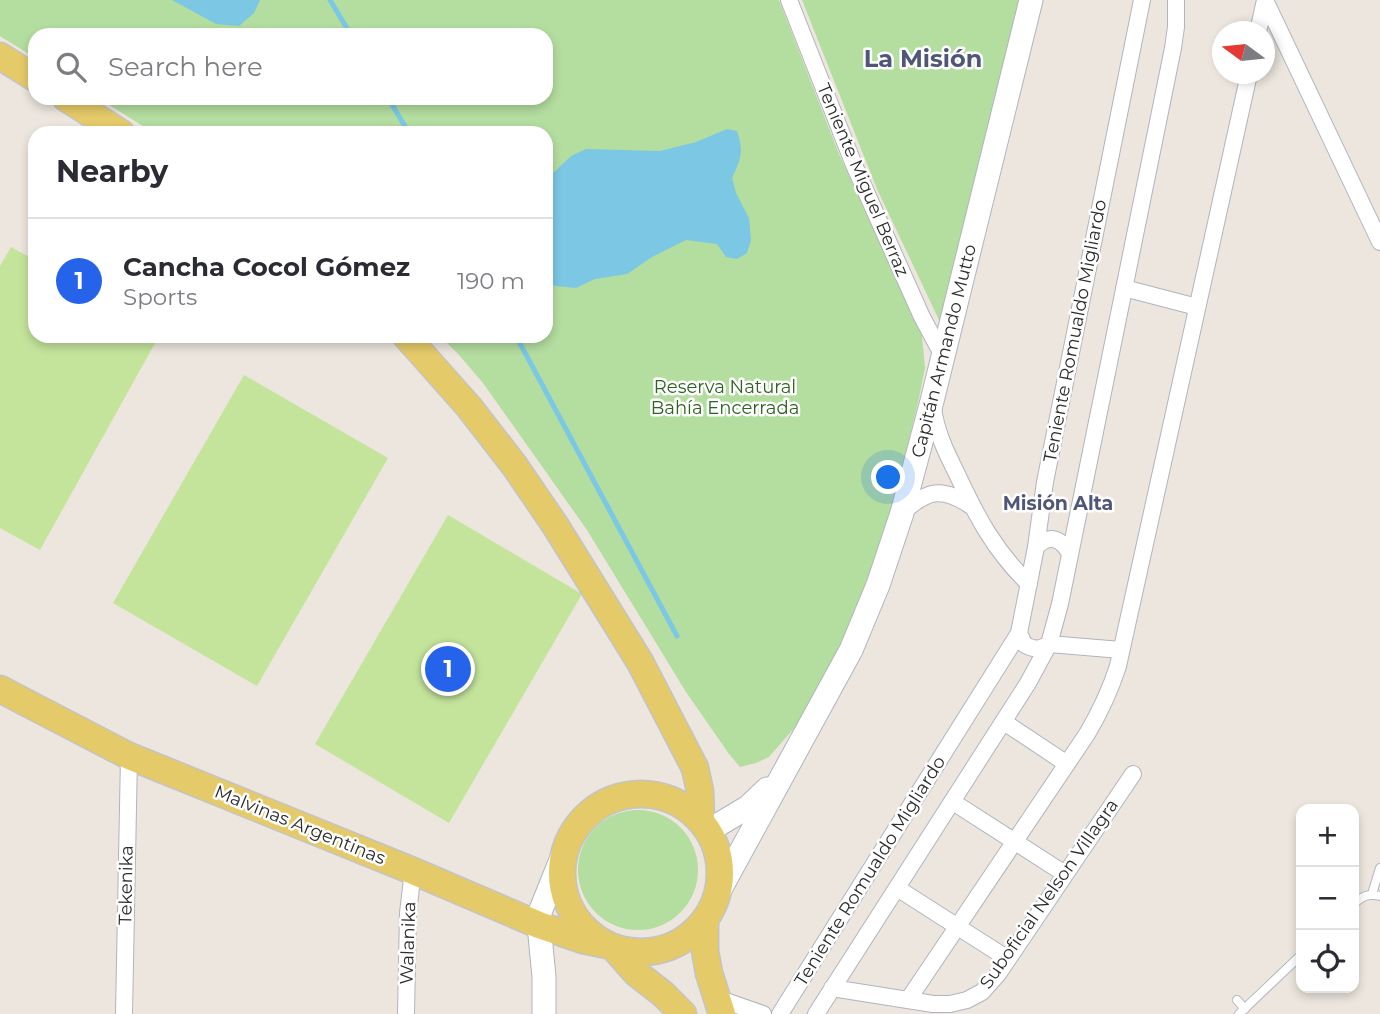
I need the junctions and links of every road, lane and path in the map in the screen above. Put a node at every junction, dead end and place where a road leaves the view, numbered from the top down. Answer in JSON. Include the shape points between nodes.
{"nodes":[{"id":1,"x":789,"y":0,"type":"edge"},
{"id":2,"x":1031,"y":0,"type":"edge"},
{"id":3,"x":1142,"y":0,"type":"edge"},
{"id":4,"x":1176,"y":0,"type":"edge"},
{"id":5,"x":1265,"y":0,"type":"edge"},
{"id":6,"x":1260,"y":21,"type":"edge"},
{"id":7,"x":0,"y":56,"type":"edge"},
{"id":8,"x":28,"y":74,"type":"edge"},
{"id":9,"x":1247,"y":84,"type":"edge"},
{"id":10,"x":77,"y":105,"type":"edge"},
{"id":11,"x":110,"y":126,"type":"edge"},
{"id":12,"x":1380,"y":242,"type":"edge"},
{"id":13,"x":1124,"y":288,"type":"junction"},
{"id":14,"x":1197,"y":307,"type":"junction"},
{"id":15,"x":412,"y":343,"type":"edge"},
{"id":16,"x":943,"y":356,"type":"junction"},
{"id":17,"x":932,"y":401,"type":"junction"},
{"id":18,"x":972,"y":508,"type":"junction"},
{"id":19,"x":902,"y":513,"type":"junction"},
{"id":20,"x":1037,"y":547,"type":"junction"},
{"id":21,"x":1070,"y":554,"type":"junction"},
{"id":22,"x":1029,"y":584,"type":"junction"},
{"id":23,"x":1019,"y":633,"type":"junction"},
{"id":24,"x":1049,"y":644,"type":"junction"},
{"id":25,"x":1121,"y":650,"type":"junction"},
{"id":26,"x":0,"y":689,"type":"edge"},
{"id":27,"x":1004,"y":722,"type":"junction"},
{"id":28,"x":129,"y":756,"type":"junction"},
{"id":29,"x":1067,"y":764,"type":"junction"},
{"id":30,"x":788,"y":765,"type":"junction"},
{"id":31,"x":1133,"y":774,"type":"dead end"},
{"id":32,"x":953,"y":802,"type":"junction"},
{"id":33,"x":705,"y":826,"type":"junction"},
{"id":34,"x":1015,"y":841,"type":"junction"},
{"id":35,"x":563,"y":855,"type":"junction"},
{"id":36,"x":1380,"y":868,"type":"edge"},
{"id":37,"x":413,"y":871,"type":"junction"},
{"id":38,"x":1065,"y":874,"type":"junction"},
{"id":39,"x":897,"y":888,"type":"junction"},
{"id":40,"x":717,"y":895,"type":"junction"},
{"id":41,"x":1376,"y":895,"type":"edge"},
{"id":42,"x":1359,"y":900,"type":"edge"},
{"id":43,"x":705,"y":919,"type":"junction"},
{"id":44,"x":958,"y":927,"type":"junction"},
{"id":45,"x":549,"y":929,"type":"junction"},
{"id":46,"x":610,"y":946,"type":"junction"},
{"id":47,"x":1008,"y":959,"type":"junction"},
{"id":48,"x":1296,"y":960,"type":"edge"},
{"id":49,"x":832,"y":988,"type":"junction"},
{"id":50,"x":908,"y":1000,"type":"junction"},
{"id":51,"x":1237,"y":1000,"type":"dead end"},
{"id":52,"x":719,"y":1006,"type":"edge"},
{"id":53,"x":1242,"y":1011,"type":"edge"},
{"id":54,"x":124,"y":1014,"type":"edge"},
{"id":55,"x":406,"y":1014,"type":"edge"},
{"id":56,"x":544,"y":1014,"type":"edge"},
{"id":57,"x":683,"y":1014,"type":"edge"},
{"id":58,"x":763,"y":1014,"type":"edge"},
{"id":59,"x":780,"y":1014,"type":"edge"},
{"id":60,"x":816,"y":1014,"type":"edge"}],
"edges":[{"from":1,"to":16,"type":"street","name":"Teniente Miguel Berraz","via":[[854,165]]},
{"from":2,"to":16,"type":"street","name":"Capitán Armando Mutto"},
{"from":3,"to":20,"type":"street","name":"Teniente Romualdo Migliardo","via":[[1045,482]]},
{"from":4,"to":13,"type":"street","name":"Teniente Romualdo Migliardo","via":[[1173,48]]},
{"from":5,"to":6,"type":"street"},
{"from":5,"to":12,"type":"street"},
{"from":7,"to":8,"type":"main road"},
{"from":9,"to":14,"type":"street"},
{"from":10,"to":11,"type":"main road"},
{"from":13,"to":14,"type":"street"},
{"from":13,"to":21,"type":"street","name":"Teniente Romualdo Migliardo"},
{"from":14,"to":25,"type":"street"},
{"from":15,"to":33,"type":"main road","via":[[514,465],[633,651],[695,768]]},
{"from":16,"to":17,"type":"street","name":"Capitán Armando Mutto"},
{"from":17,"to":18,"type":"street","via":[[939,438]]},
{"from":17,"to":19,"type":"street","name":"Capitán Armando Mutto"},
{"from":18,"to":19,"type":"street","via":[[943,493],[915,501]]},
{"from":18,"to":22,"type":"street","via":[[997,548]]},
{"from":19,"to":30,"type":"street","name":"Capitán Armando Mutto","via":[[866,617]]},
{"from":20,"to":21,"type":"street","via":[[1053,539]]},
{"from":20,"to":22,"type":"street","name":"Teniente Romualdo Migliardo"},
{"from":21,"to":24,"type":"street","name":"Teniente Romualdo Migliardo"},
{"from":22,"to":23,"type":"street","name":"Teniente Romualdo Migliardo"},
{"from":23,"to":24,"type":"street","via":[[1029,648]]},
{"from":23,"to":59,"type":"street","name":"Teniente Romualdo Migliardo"},
{"from":24,"to":25,"type":"street"},
{"from":24,"to":27,"type":"street","name":"Teniente Romualdo Migliardo"},
{"from":25,"to":29,"type":"street","via":[[1101,711]]},
{"from":26,"to":28,"type":"main road","name":"Malvinas Argentinas"},
{"from":27,"to":29,"type":"street"},
{"from":27,"to":32,"type":"street","name":"Teniente Romualdo Migliardo"},
{"from":28,"to":37,"type":"main road","name":"Malvinas Argentinas"},
{"from":28,"to":54,"type":"street","name":"Tekenika"},
{"from":29,"to":34,"type":"street"},
{"from":30,"to":33,"type":"street","name":"Capitán Armando Mutto","via":[[748,807]]},
{"from":30,"to":40,"type":"street","name":"Capitán Armando Mutto"},
{"from":31,"to":38,"type":"street","name":"Suboficial Nelson Villagra"},
{"from":32,"to":34,"type":"street"},
{"from":32,"to":39,"type":"street","name":"Teniente Romualdo Migliardo"},
{"from":33,"to":35,"type":"main road","via":[[685,806],[665,797],[622,795],[584,817]]},
{"from":33,"to":40,"type":"main road","via":[[718,851]]},
{"from":34,"to":38,"type":"street"},
{"from":34,"to":44,"type":"street"},
{"from":35,"to":45,"type":"street","via":[[540,912]]},
{"from":35,"to":46,"type":"main road","via":[[561,876],[570,908],[589,933]]},
{"from":36,"to":41,"type":"lane"},
{"from":37,"to":45,"type":"main road","name":"Malvinas Argentinas"},
{"from":37,"to":55,"type":"street","name":"Walanika"},
{"from":38,"to":47,"type":"street","name":"Suboficial Nelson Villagra"},
{"from":39,"to":44,"type":"street"},
{"from":39,"to":49,"type":"street","name":"Teniente Romualdo Migliardo"},
{"from":40,"to":43,"type":"main road"},
{"from":41,"to":42,"type":"lane"},
{"from":43,"to":46,"type":"main road","via":[[678,943],[661,950],[630,952]]},
{"from":43,"to":52,"type":"main road","via":[[705,951]]},
{"from":44,"to":47,"type":"street"},
{"from":44,"to":50,"type":"street"},
{"from":45,"to":46,"type":"main road","name":"Malvinas Argentinas"},
{"from":45,"to":56,"type":"street"},
{"from":46,"to":57,"type":"main road"},
{"from":47,"to":50,"type":"street","name":"Suboficial Nelson Villagra","via":[[982,992],[967,1000],[933,1004]]},
{"from":48,"to":53,"type":"lane"},
{"from":49,"to":50,"type":"street","name":"Suboficial Nelson Villagra"},
{"from":49,"to":60,"type":"street","name":"Teniente Romualdo Migliardo"},
{"from":51,"to":53,"type":"lane"},
{"from":52,"to":58,"type":"street"}]}
